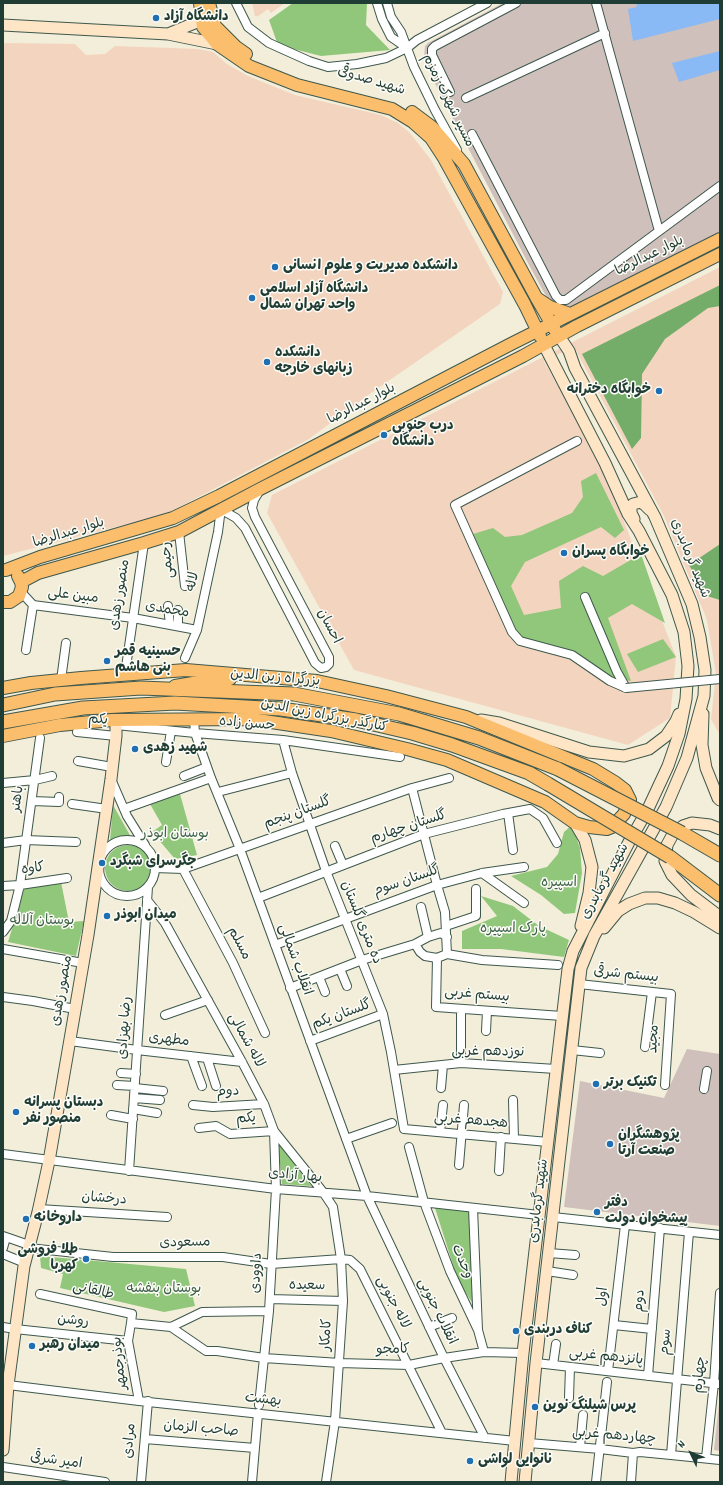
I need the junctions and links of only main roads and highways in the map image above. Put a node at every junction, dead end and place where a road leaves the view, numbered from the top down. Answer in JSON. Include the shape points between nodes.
{"nodes":[{"id":1,"x":200,"y":3,"type":"edge"},
{"id":2,"x":208,"y":12,"type":"edge"},
{"id":3,"x":3,"y":25,"type":"edge"},
{"id":4,"x":168,"y":34,"type":"junction"},
{"id":5,"x":217,"y":44,"type":"junction"},
{"id":6,"x":720,"y":239,"type":"edge"},
{"id":7,"x":720,"y":254,"type":"edge"},
{"id":8,"x":536,"y":297,"type":"junction"},
{"id":9,"x":525,"y":305,"type":"junction"},
{"id":10,"x":570,"y":314,"type":"junction"},
{"id":11,"x":551,"y":324,"type":"junction"},
{"id":12,"x":538,"y":330,"type":"junction"},
{"id":13,"x":559,"y":336,"type":"junction"},
{"id":14,"x":511,"y":344,"type":"junction"},
{"id":15,"x":544,"y":345,"type":"junction"},
{"id":16,"x":655,"y":517,"type":"junction"},
{"id":17,"x":639,"y":531,"type":"junction"},
{"id":18,"x":40,"y":557,"type":"junction"},
{"id":19,"x":4,"y":569,"type":"edge"},
{"id":20,"x":43,"y":571,"type":"junction"},
{"id":21,"x":21,"y":587,"type":"junction"},
{"id":22,"x":3,"y":602,"type":"edge"},
{"id":23,"x":286,"y":678,"type":"junction"},
{"id":24,"x":3,"y":688,"type":"edge"},
{"id":25,"x":164,"y":688,"type":"junction"},
{"id":26,"x":704,"y":696,"type":"junction"},
{"id":27,"x":686,"y":699,"type":"junction"},
{"id":28,"x":3,"y":705,"type":"edge"},
{"id":29,"x":466,"y":717,"type":"junction"},
{"id":30,"x":3,"y":722,"type":"edge"},
{"id":31,"x":116,"y":727,"type":"junction"},
{"id":32,"x":3,"y":736,"type":"edge"},
{"id":33,"x":720,"y":800,"type":"edge"},
{"id":34,"x":575,"y":823,"type":"junction"},
{"id":35,"x":720,"y":829,"type":"edge"},
{"id":36,"x":720,"y":855,"type":"edge"},
{"id":37,"x":720,"y":895,"type":"edge"},
{"id":38,"x":720,"y":917,"type":"edge"},
{"id":39,"x":720,"y":928,"type":"edge"},
{"id":40,"x":576,"y":944,"type":"junction"},
{"id":41,"x":581,"y":968,"type":"junction"},
{"id":42,"x":539,"y":1215,"type":"junction"},
{"id":43,"x":553,"y":1217,"type":"junction"},
{"id":44,"x":9,"y":1328,"type":"edge"},
{"id":45,"x":3,"y":1367,"type":"edge"},
{"id":46,"x":5,"y":1384,"type":"edge"},
{"id":47,"x":515,"y":1441,"type":"junction"},
{"id":48,"x":529,"y":1443,"type":"junction"},
{"id":49,"x":3,"y":1450,"type":"edge"},
{"id":50,"x":511,"y":1482,"type":"edge"},
{"id":51,"x":525,"y":1482,"type":"edge"}],
"edges":[{"from":1,"to":2,"type":"main road"},
{"from":2,"to":4,"type":"main road"},
{"from":2,"to":5,"type":"main road","name":"شهید صدوقی","via":[[204,27]]},
{"from":2,"to":8,"type":"main road","name":"شهید صدوقی","via":[[215,26],[225,37],[252,58],[300,77],[396,102],[437,125],[464,164]]},
{"from":3,"to":4,"type":"main road"},
{"from":4,"to":5,"type":"main road"},
{"from":5,"to":9,"type":"main road","name":"شهید صدوقی","via":[[249,66],[264,72],[297,85],[392,110],[413,122],[431,138],[444,158]]},
{"from":6,"to":10,"type":"main road","name":"بلوار عبدالرضا"},
{"from":7,"to":13,"type":"main road","name":"بلوار عبدالرضا"},
{"from":8,"to":10,"type":"main road","via":[[550,307]]},
{"from":8,"to":11,"type":"main road","name":"شهید صدوقی"},
{"from":9,"to":12,"type":"main road","name":"شهید صدوقی"},
{"from":9,"to":14,"type":"main road","via":[[523,330]]},
{"from":10,"to":11,"type":"main road","name":"بلوار عبدالرضا"},
{"from":11,"to":12,"type":"main road","name":"بلوار عبدالرضا"},
{"from":11,"to":13,"type":"main road","name":"شهید صدوقی"},
{"from":12,"to":14,"type":"main road","name":"بلوار عبدالرضا"},
{"from":12,"to":15,"type":"main road","name":"شهید صدوقی"},
{"from":13,"to":15,"type":"main road","name":"بلوار عبدالرضا"},
{"from":13,"to":16,"type":"main road","name":"شهید گرمابدری"},
{"from":14,"to":18,"type":"main road","name":"بلوار عبدالرضا","via":[[173,518]]},
{"from":15,"to":17,"type":"main road","name":"شهید گرمابدری","via":[[605,463],[628,514]]},
{"from":15,"to":20,"type":"main road","name":"بلوار عبدالرضا","via":[[179,532]]},
{"from":16,"to":17,"type":"main road","via":[[641,502],[633,504],[631,513]]},
{"from":16,"to":26,"type":"main road","name":"شهید گرمابدری","via":[[692,604],[705,670]]},
{"from":17,"to":27,"type":"main road","name":"شهید گرمابدری","via":[[672,594],[684,632],[688,666]]},
{"from":18,"to":19,"type":"main road","name":"بلوار عبدالرضا"},
{"from":18,"to":20,"type":"main road","via":[[38,566]]},
{"from":19,"to":21,"type":"main road","via":[[16,573]]},
{"from":20,"to":21,"type":"main road","name":"بلوار عبدالرضا"},
{"from":21,"to":22,"type":"main road","name":"بلوار عبدالرضا","via":[[15,599]]},
{"from":23,"to":24,"type":"main road","name":"کنارگذر بزرگراه زین الدین","via":[[186,670],[61,680]]},
{"from":23,"to":25,"type":"main road","via":[[226,679]]},
{"from":23,"to":29,"type":"main road","name":"کنارگذر بزرگراه زین الدین","via":[[317,681]]},
{"from":25,"to":28,"type":"highway","name":"بزرگراه زین الدین","via":[[55,694]]},
{"from":25,"to":36,"type":"highway","name":"بزرگراه زین الدین","bridge":true,"via":[[294,694],[398,714],[479,738],[558,769]]},
{"from":26,"to":33,"type":"main road","via":[[702,745],[706,768]]},
{"from":26,"to":41,"type":"main road","name":"شهید گرمابدری","via":[[687,758],[666,807],[594,936]]},
{"from":27,"to":29,"type":"main road","via":[[666,736],[649,749],[624,756],[589,752],[499,723]]},
{"from":27,"to":40,"type":"main road","name":"شهید گرمابدری","via":[[679,734],[668,766],[647,811]]},
{"from":29,"to":34,"type":"main road","name":"کنارگذر بزرگراه زین الدین","via":[[593,769],[625,790],[630,800],[624,814],[612,827],[606,829]]},
{"from":30,"to":37,"type":"highway","name":"بزرگراه زین الدین","bridge":true,"via":[[83,708],[175,703],[281,709],[356,720],[412,733],[529,773],[670,857]]},
{"from":31,"to":32,"type":"main road","name":"کنارگذر بزرگراه زین الدین","via":[[60,725]]},
{"from":31,"to":34,"type":"main road","name":"کنارگذر بزرگراه زین الدین","via":[[194,719],[251,719],[331,731],[447,760],[545,802]]},
{"from":31,"to":44,"type":"main road","name":"منصور زهدی","via":[[107,809],[49,1160]]},
{"from":34,"to":40,"type":"main road","via":[[585,840],[592,867],[589,893]]},
{"from":35,"to":38,"type":"main road","via":[[692,823],[683,826],[667,845],[665,861],[681,885]]},
{"from":39,"to":41,"type":"main road","via":[[674,903],[658,898],[645,898],[618,911],[599,933]]},
{"from":40,"to":42,"type":"main road","name":"شهید گرمابدری","via":[[568,969]]},
{"from":41,"to":43,"type":"main road","name":"شهید گرمابدری"},
{"from":42,"to":43,"type":"main road"},
{"from":42,"to":47,"type":"main road","name":"شهید گرمابدری"},
{"from":43,"to":48,"type":"main road","name":"شهید گرمابدری"},
{"from":44,"to":45,"type":"main road","name":"منصور زهدی"},
{"from":44,"to":46,"type":"main road","name":"منصور زهدی"},
{"from":46,"to":49,"type":"main road","name":"منصور زهدی"},
{"from":47,"to":48,"type":"main road"},
{"from":47,"to":50,"type":"main road","name":"شهید گرمابدری"},
{"from":48,"to":51,"type":"main road","name":"شهید گرمابدری"}]}
